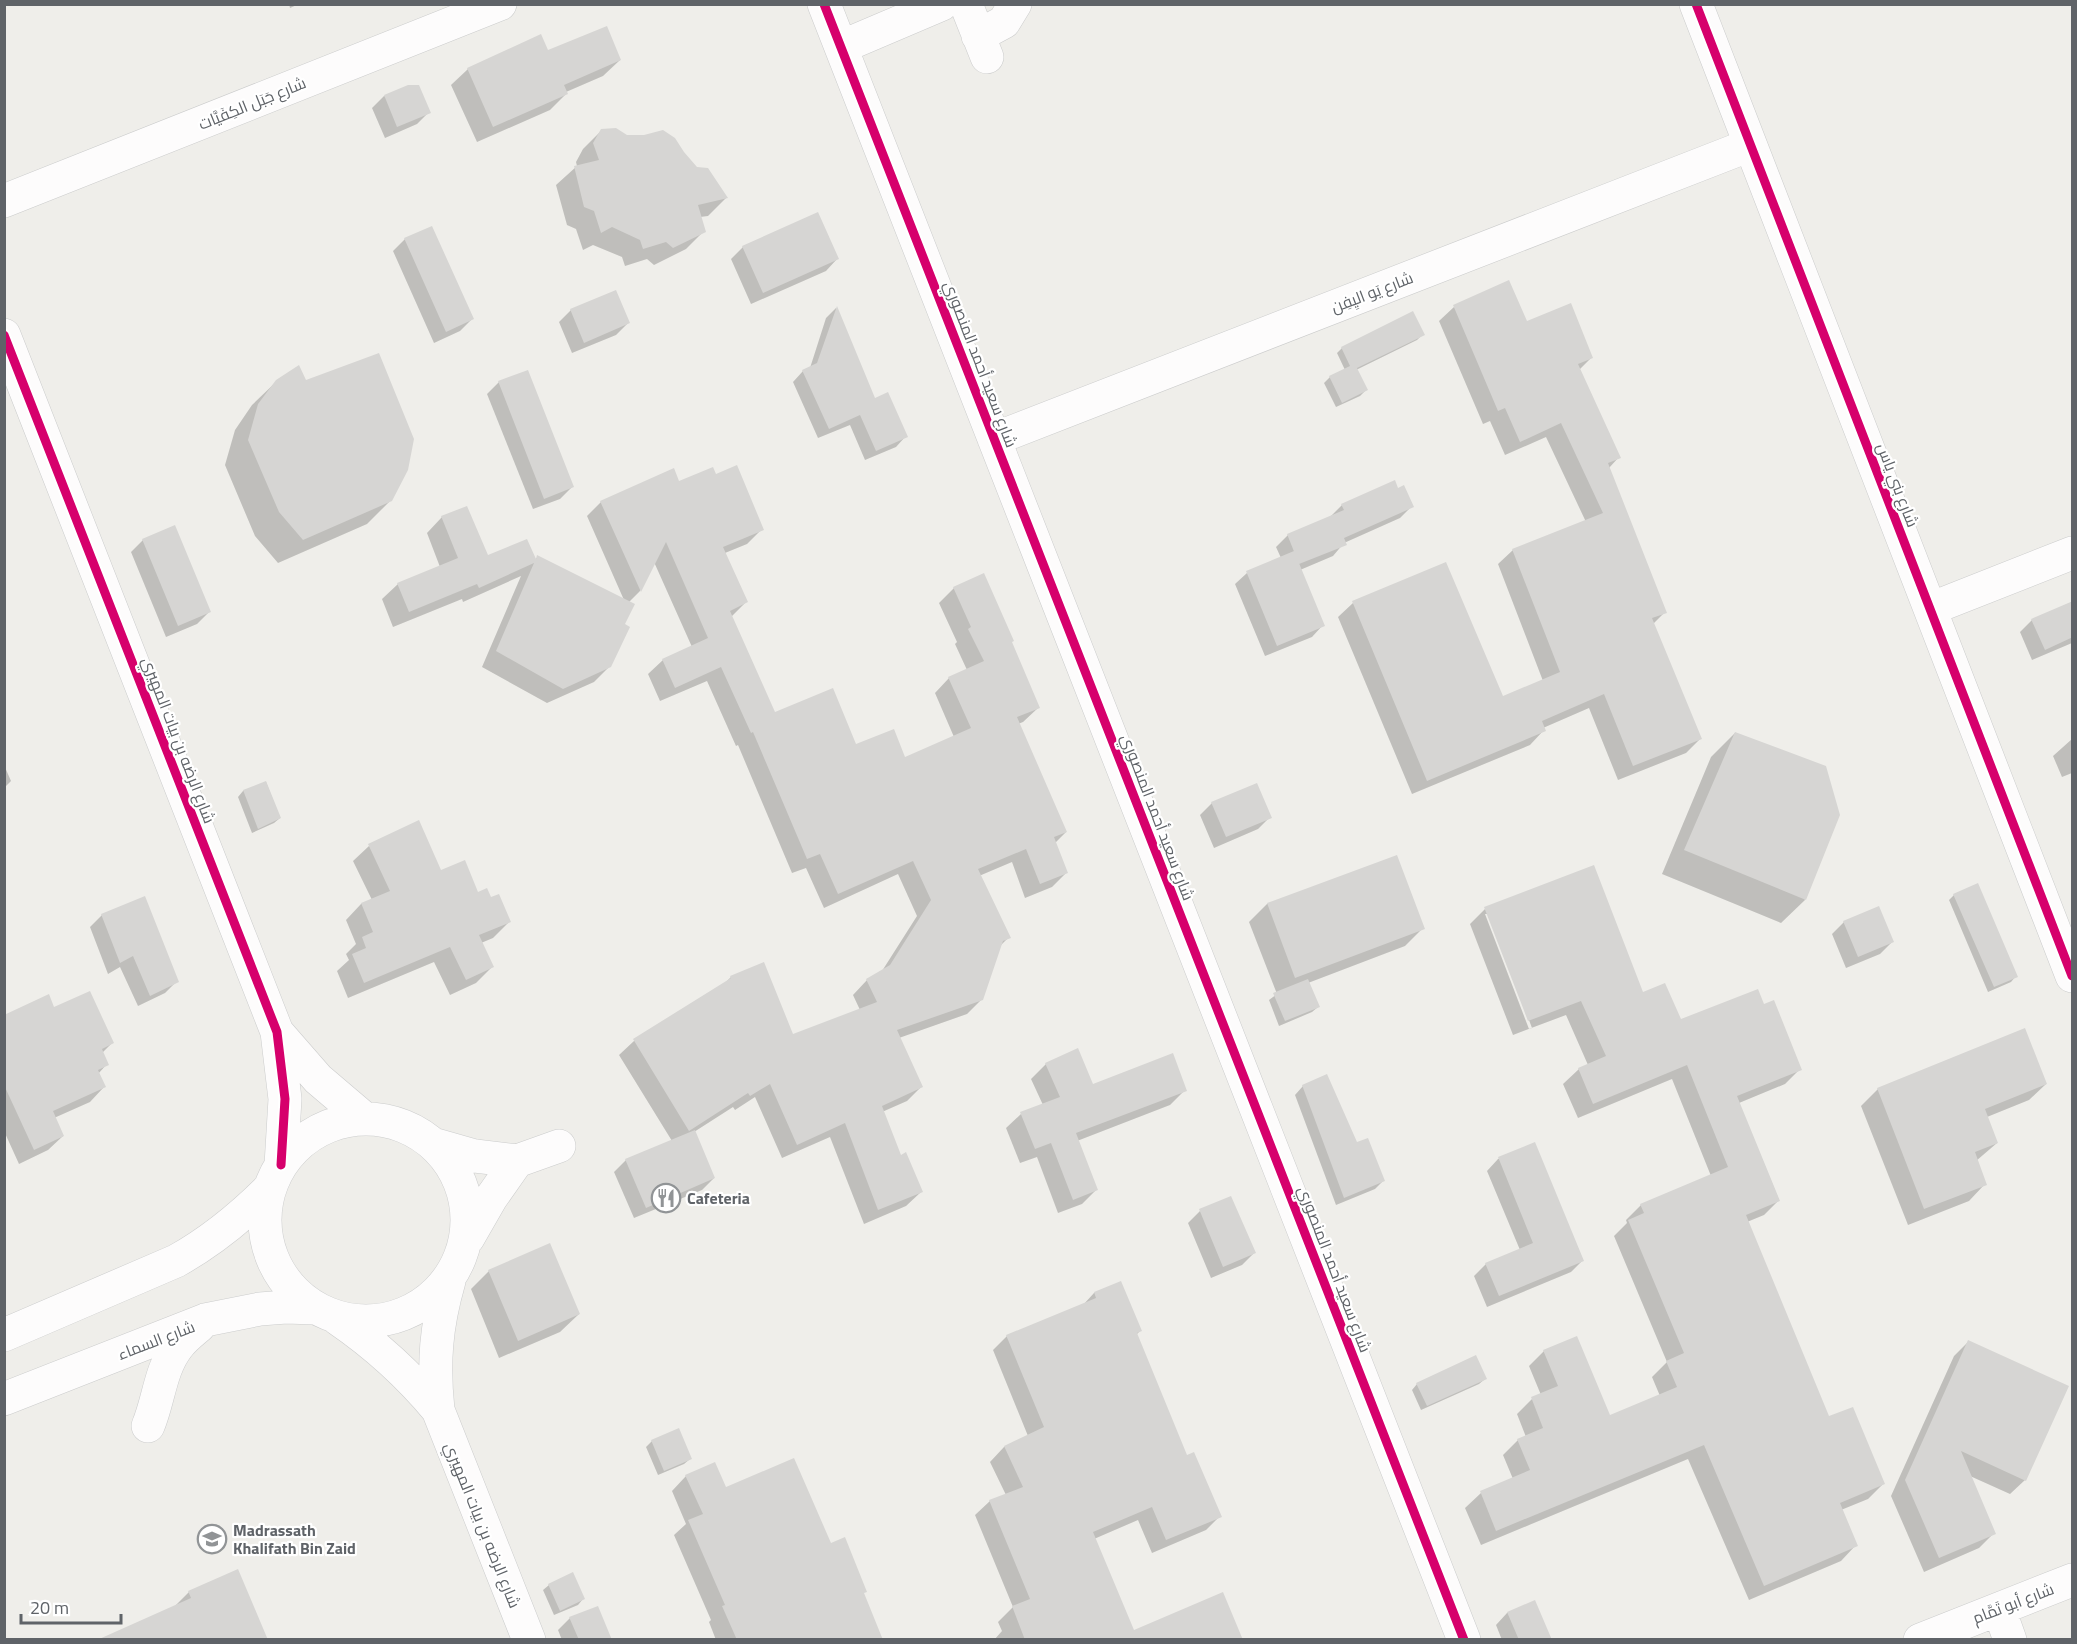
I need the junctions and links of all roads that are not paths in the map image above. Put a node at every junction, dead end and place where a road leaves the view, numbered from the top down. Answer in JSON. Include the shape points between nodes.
{"nodes":[{"id":1,"x":500,"y":4,"type":"edge"},
{"id":2,"x":824,"y":4,"type":"edge"},
{"id":3,"x":942,"y":4,"type":"edge"},
{"id":4,"x":966,"y":4,"type":"edge"},
{"id":5,"x":1015,"y":4,"type":"edge"},
{"id":6,"x":1696,"y":4,"type":"edge"},
{"id":7,"x":841,"y":47,"type":"junction"},
{"id":8,"x":1750,"y":144,"type":"junction"},
{"id":9,"x":4,"y":201,"type":"edge"},
{"id":10,"x":4,"y":335,"type":"edge"},
{"id":11,"x":994,"y":439,"type":"junction"},
{"id":12,"x":2073,"y":553,"type":"edge"},
{"id":13,"x":1930,"y":609,"type":"junction"},
{"id":14,"x":2073,"y":976,"type":"edge"},
{"id":15,"x":277,"y":1032,"type":"junction"},
{"id":16,"x":364,"y":1119,"type":"junction"},
{"id":17,"x":433,"y":1144,"type":"junction"},
{"id":18,"x":559,"y":1146,"type":"dead end"},
{"id":19,"x":517,"y":1161,"type":"junction"},
{"id":20,"x":275,"y":1176,"type":"junction"},
{"id":21,"x":468,"y":1238,"type":"junction"},
{"id":22,"x":449,"y":1281,"type":"junction"},
{"id":23,"x":326,"y":1313,"type":"junction"},
{"id":24,"x":205,"y":1320,"type":"junction"},
{"id":25,"x":4,"y":1335,"type":"edge"},
{"id":26,"x":4,"y":1399,"type":"edge"},
{"id":27,"x":438,"y":1410,"type":"junction"},
{"id":28,"x":148,"y":1426,"type":"dead end"},
{"id":29,"x":2073,"y":1580,"type":"edge"},
{"id":30,"x":1999,"y":1609,"type":"junction"},
{"id":31,"x":529,"y":1640,"type":"edge"},
{"id":32,"x":1464,"y":1640,"type":"edge"},
{"id":33,"x":1920,"y":1640,"type":"edge"},
{"id":34,"x":2010,"y":1640,"type":"edge"}],
"edges":[{"from":1,"to":9,"type":"street","name":"شارع جَبَل الكِفَيَّات"},
{"from":2,"to":7,"type":"street","name":"شارع سعيد أحمد المنصوري"},
{"from":3,"to":7,"type":"street"},
{"from":4,"to":5,"type":"street","via":[[982,46]]},
{"from":6,"to":8,"type":"street","name":"شارع بني ياس"},
{"from":7,"to":11,"type":"street","name":"شارع سعيد أحمد المنصوري"},
{"from":8,"to":11,"type":"street","name":"شارع يَو اليِفِن"},
{"from":8,"to":13,"type":"street","name":"شارع بني ياس"},
{"from":10,"to":15,"type":"street","name":"شارع الرضه بن بيات المهيري"},
{"from":11,"to":32,"type":"street","name":"شارع سعيد أحمد المنصوري"},
{"from":12,"to":13,"type":"street"},
{"from":13,"to":14,"type":"street","name":"شارع بني ياس"},
{"from":15,"to":16,"type":"street","name":"شارع الرضه بن بيات المهيري","via":[[318,1079]]},
{"from":15,"to":20,"type":"street","name":"شارع الرضه بن بيات المهيري","via":[[285,1099]]},
{"from":16,"to":17,"type":"street","via":[[389,1121],[413,1130]]},
{"from":16,"to":20,"type":"street","via":[[316,1131],[297,1146]]},
{"from":17,"to":19,"type":"street","via":[[475,1156]]},
{"from":17,"to":21,"type":"street","via":[[450,1163],[461,1185]]},
{"from":18,"to":19,"type":"street"},
{"from":19,"to":21,"type":"street"},
{"from":20,"to":23,"type":"street","via":[[265,1210],[271,1256],[296,1294]]},
{"from":20,"to":25,"type":"street","via":[[221,1233],[198,1249]]},
{"from":21,"to":22,"type":"street"},
{"from":22,"to":23,"type":"street","via":[[431,1299],[387,1320],[362,1323]]},
{"from":22,"to":27,"type":"street","name":"شارع الرضه بن بيات المهيري","via":[[435,1344]]},
{"from":23,"to":24,"type":"street","name":"شارع السماء","via":[[286,1307]]},
{"from":23,"to":27,"type":"street","name":"شارع الرضه بن بيات المهيري","via":[[392,1360]]},
{"from":24,"to":26,"type":"street","name":"شارع السماء"},
{"from":24,"to":28,"type":"street","via":[[172,1356]]},
{"from":27,"to":31,"type":"street","name":"شارع الرضه بن بيات المهيري"},
{"from":29,"to":30,"type":"street","name":"شارع أبو تَمَّام"},
{"from":30,"to":33,"type":"street","name":"شارع أبو تَمَّام"},
{"from":30,"to":34,"type":"street"}]}
